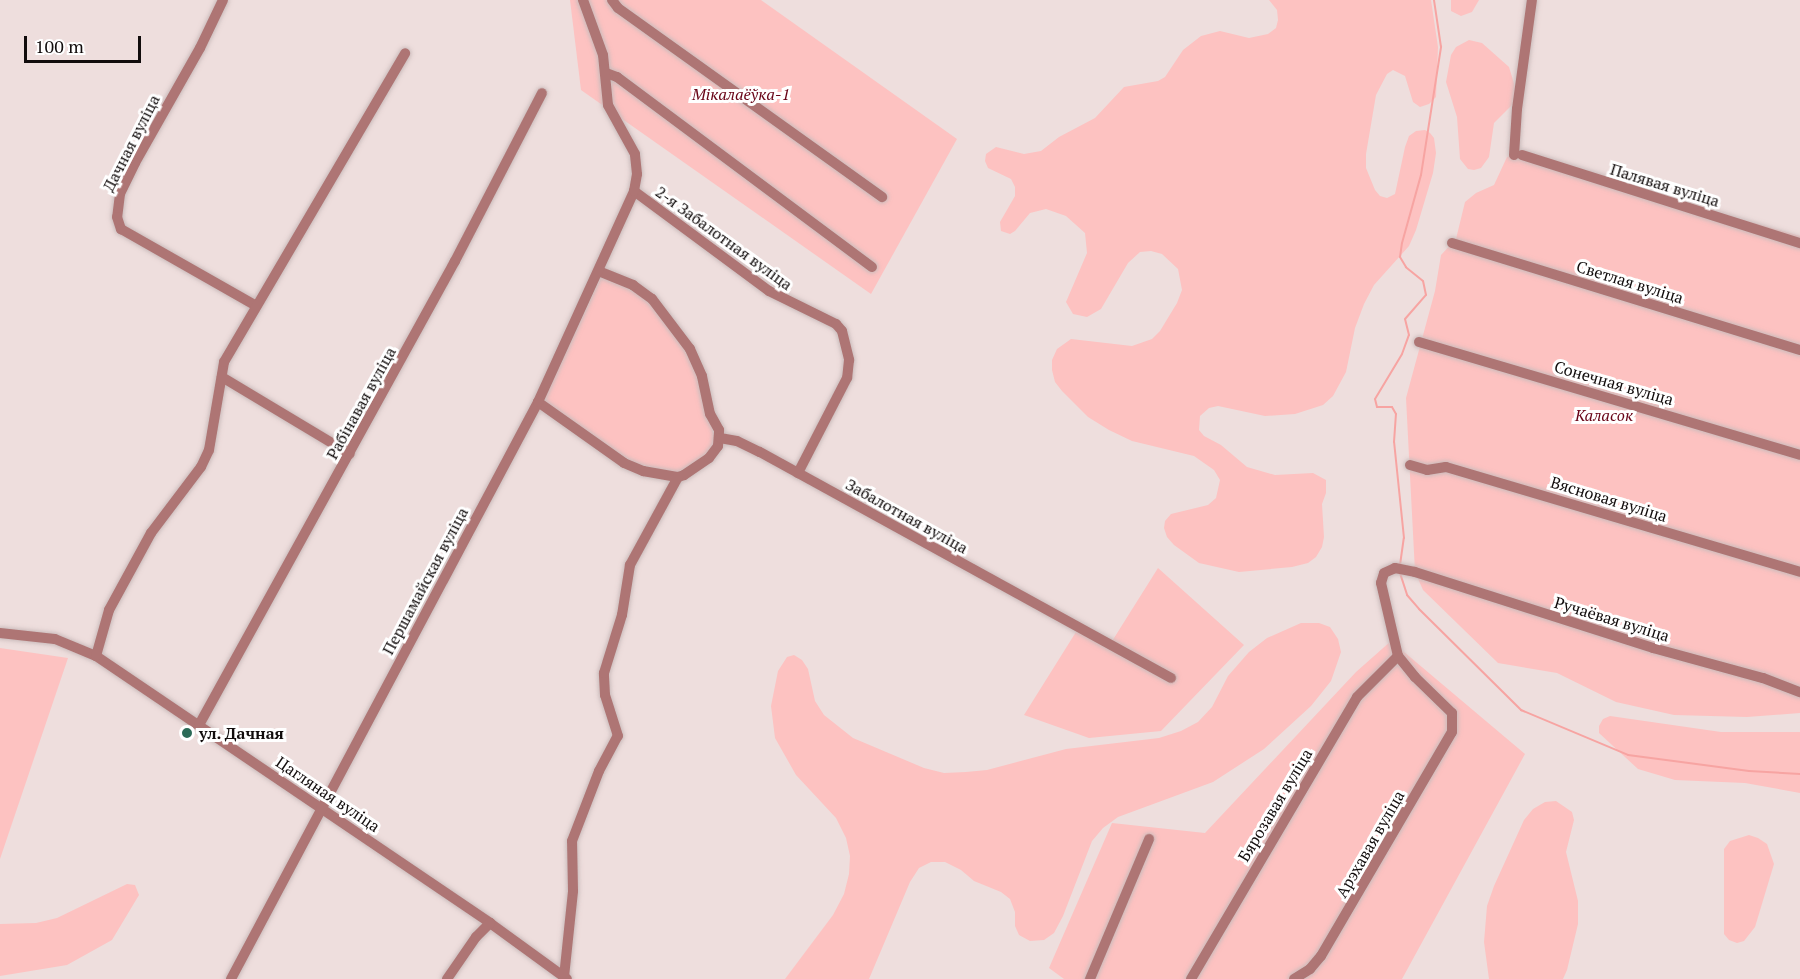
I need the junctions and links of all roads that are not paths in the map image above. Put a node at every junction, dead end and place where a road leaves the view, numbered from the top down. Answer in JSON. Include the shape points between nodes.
{"nodes":[{"id":1,"x":223,"y":0,"type":"edge"},
{"id":2,"x":584,"y":0,"type":"edge"},
{"id":3,"x":612,"y":0,"type":"edge"},
{"id":4,"x":1532,"y":0,"type":"edge"},
{"id":5,"x":405,"y":53,"type":"dead end"},
{"id":6,"x":606,"y":73,"type":"junction"},
{"id":7,"x":542,"y":93,"type":"dead end"},
{"id":8,"x":634,"y":191,"type":"junction"},
{"id":9,"x":882,"y":197,"type":"dead end"},
{"id":10,"x":1452,"y":243,"type":"dead end"},
{"id":11,"x":1800,"y":243,"type":"edge"},
{"id":12,"x":872,"y":267,"type":"dead end"},
{"id":13,"x":599,"y":271,"type":"junction"},
{"id":14,"x":255,"y":304,"type":"junction"},
{"id":15,"x":1419,"y":342,"type":"dead end"},
{"id":16,"x":1800,"y":350,"type":"edge"},
{"id":17,"x":222,"y":377,"type":"junction"},
{"id":18,"x":538,"y":402,"type":"junction"},
{"id":19,"x":720,"y":438,"type":"junction"},
{"id":20,"x":350,"y":454,"type":"junction"},
{"id":21,"x":1800,"y":455,"type":"edge"},
{"id":22,"x":1410,"y":465,"type":"dead end"},
{"id":23,"x":798,"y":473,"type":"junction"},
{"id":24,"x":678,"y":477,"type":"junction"},
{"id":25,"x":1800,"y":572,"type":"edge"},
{"id":26,"x":0,"y":633,"type":"edge"},
{"id":27,"x":96,"y":656,"type":"junction"},
{"id":28,"x":1398,"y":656,"type":"junction"},
{"id":29,"x":1171,"y":678,"type":"dead end"},
{"id":30,"x":1800,"y":692,"type":"edge"},
{"id":31,"x":199,"y":725,"type":"junction"},
{"id":32,"x":323,"y":808,"type":"junction"},
{"id":33,"x":1149,"y":839,"type":"dead end"},
{"id":34,"x":490,"y":923,"type":"junction"},
{"id":35,"x":566,"y":978,"type":"edge"},
{"id":36,"x":231,"y":979,"type":"edge"},
{"id":37,"x":447,"y":979,"type":"edge"},
{"id":38,"x":1090,"y":979,"type":"edge"},
{"id":39,"x":1191,"y":979,"type":"edge"},
{"id":40,"x":1294,"y":979,"type":"edge"}],
"edges":[{"from":1,"to":14,"type":"street","name":"Дачная вуліца","via":[[135,163],[120,194],[117,218],[121,229]]},
{"from":2,"to":6,"type":"street","name":"2-я Забалотная вуліца"},
{"from":3,"to":9,"type":"street"},
{"from":4,"to":11,"type":"street","name":"Палявая вуліца","via":[[1517,109],[1518,155]]},
{"from":5,"to":14,"type":"street"},
{"from":6,"to":8,"type":"street","name":"2-я Забалотная вуліца","via":[[608,105],[634,154]]},
{"from":6,"to":12,"type":"street","via":[[617,77]]},
{"from":7,"to":20,"type":"street","name":"Рабінавая вуліца"},
{"from":8,"to":13,"type":"street","name":"Першамайская вуліца"},
{"from":8,"to":23,"type":"street","name":"2-я Забалотная вуліца","via":[[769,291],[836,324],[846,339],[849,369],[841,392]]},
{"from":10,"to":16,"type":"street","name":"Светлая вуліца"},
{"from":13,"to":18,"type":"street","name":"Першамайская вуліца"},
{"from":13,"to":19,"type":"street","via":[[644,292],[669,320],[699,367]]},
{"from":14,"to":17,"type":"street","via":[[224,362]]},
{"from":15,"to":21,"type":"street","name":"Сонечная вуліца"},
{"from":17,"to":20,"type":"street"},
{"from":17,"to":27,"type":"street","via":[[201,467],[151,533],[108,610]]},
{"from":18,"to":24,"type":"street","via":[[624,463]]},
{"from":18,"to":32,"type":"street","name":"Першамайская вуліца"},
{"from":19,"to":23,"type":"street","name":"Забалотная вуліца","via":[[744,443]]},
{"from":19,"to":24,"type":"street","via":[[709,458]]},
{"from":20,"to":31,"type":"street","name":"Рабінавая вуліца"},
{"from":22,"to":25,"type":"street","name":"Вясновая вуліца","via":[[1427,470],[1446,467]]},
{"from":23,"to":29,"type":"street","name":"Забалотная вуліца"},
{"from":24,"to":35,"type":"street","name":"Цагляная вуліца","via":[[630,565],[622,615],[604,673],[605,695],[618,736],[599,771],[571,852],[573,891]]},
{"from":26,"to":27,"type":"street","name":"Цагляная вуліца","via":[[55,639]]},
{"from":27,"to":31,"type":"street","name":"Цагляная вуліца"},
{"from":28,"to":30,"type":"street","name":"Ручаёвая вуліца","via":[[1381,583],[1384,573],[1399,568]]},
{"from":28,"to":39,"type":"street","name":"Бярозавая вуліца","via":[[1358,697]]},
{"from":28,"to":40,"type":"street","name":"Арэхавая вуліца","via":[[1452,713],[1449,738],[1316,963]]},
{"from":31,"to":32,"type":"street","name":"Цагляная вуліца"},
{"from":32,"to":34,"type":"street","name":"Цагляная вуліца"},
{"from":32,"to":36,"type":"street","name":"Першамайская вуліца"},
{"from":33,"to":38,"type":"street"},
{"from":34,"to":35,"type":"street","name":"Цагляная вуліца"},
{"from":34,"to":37,"type":"street"}]}
